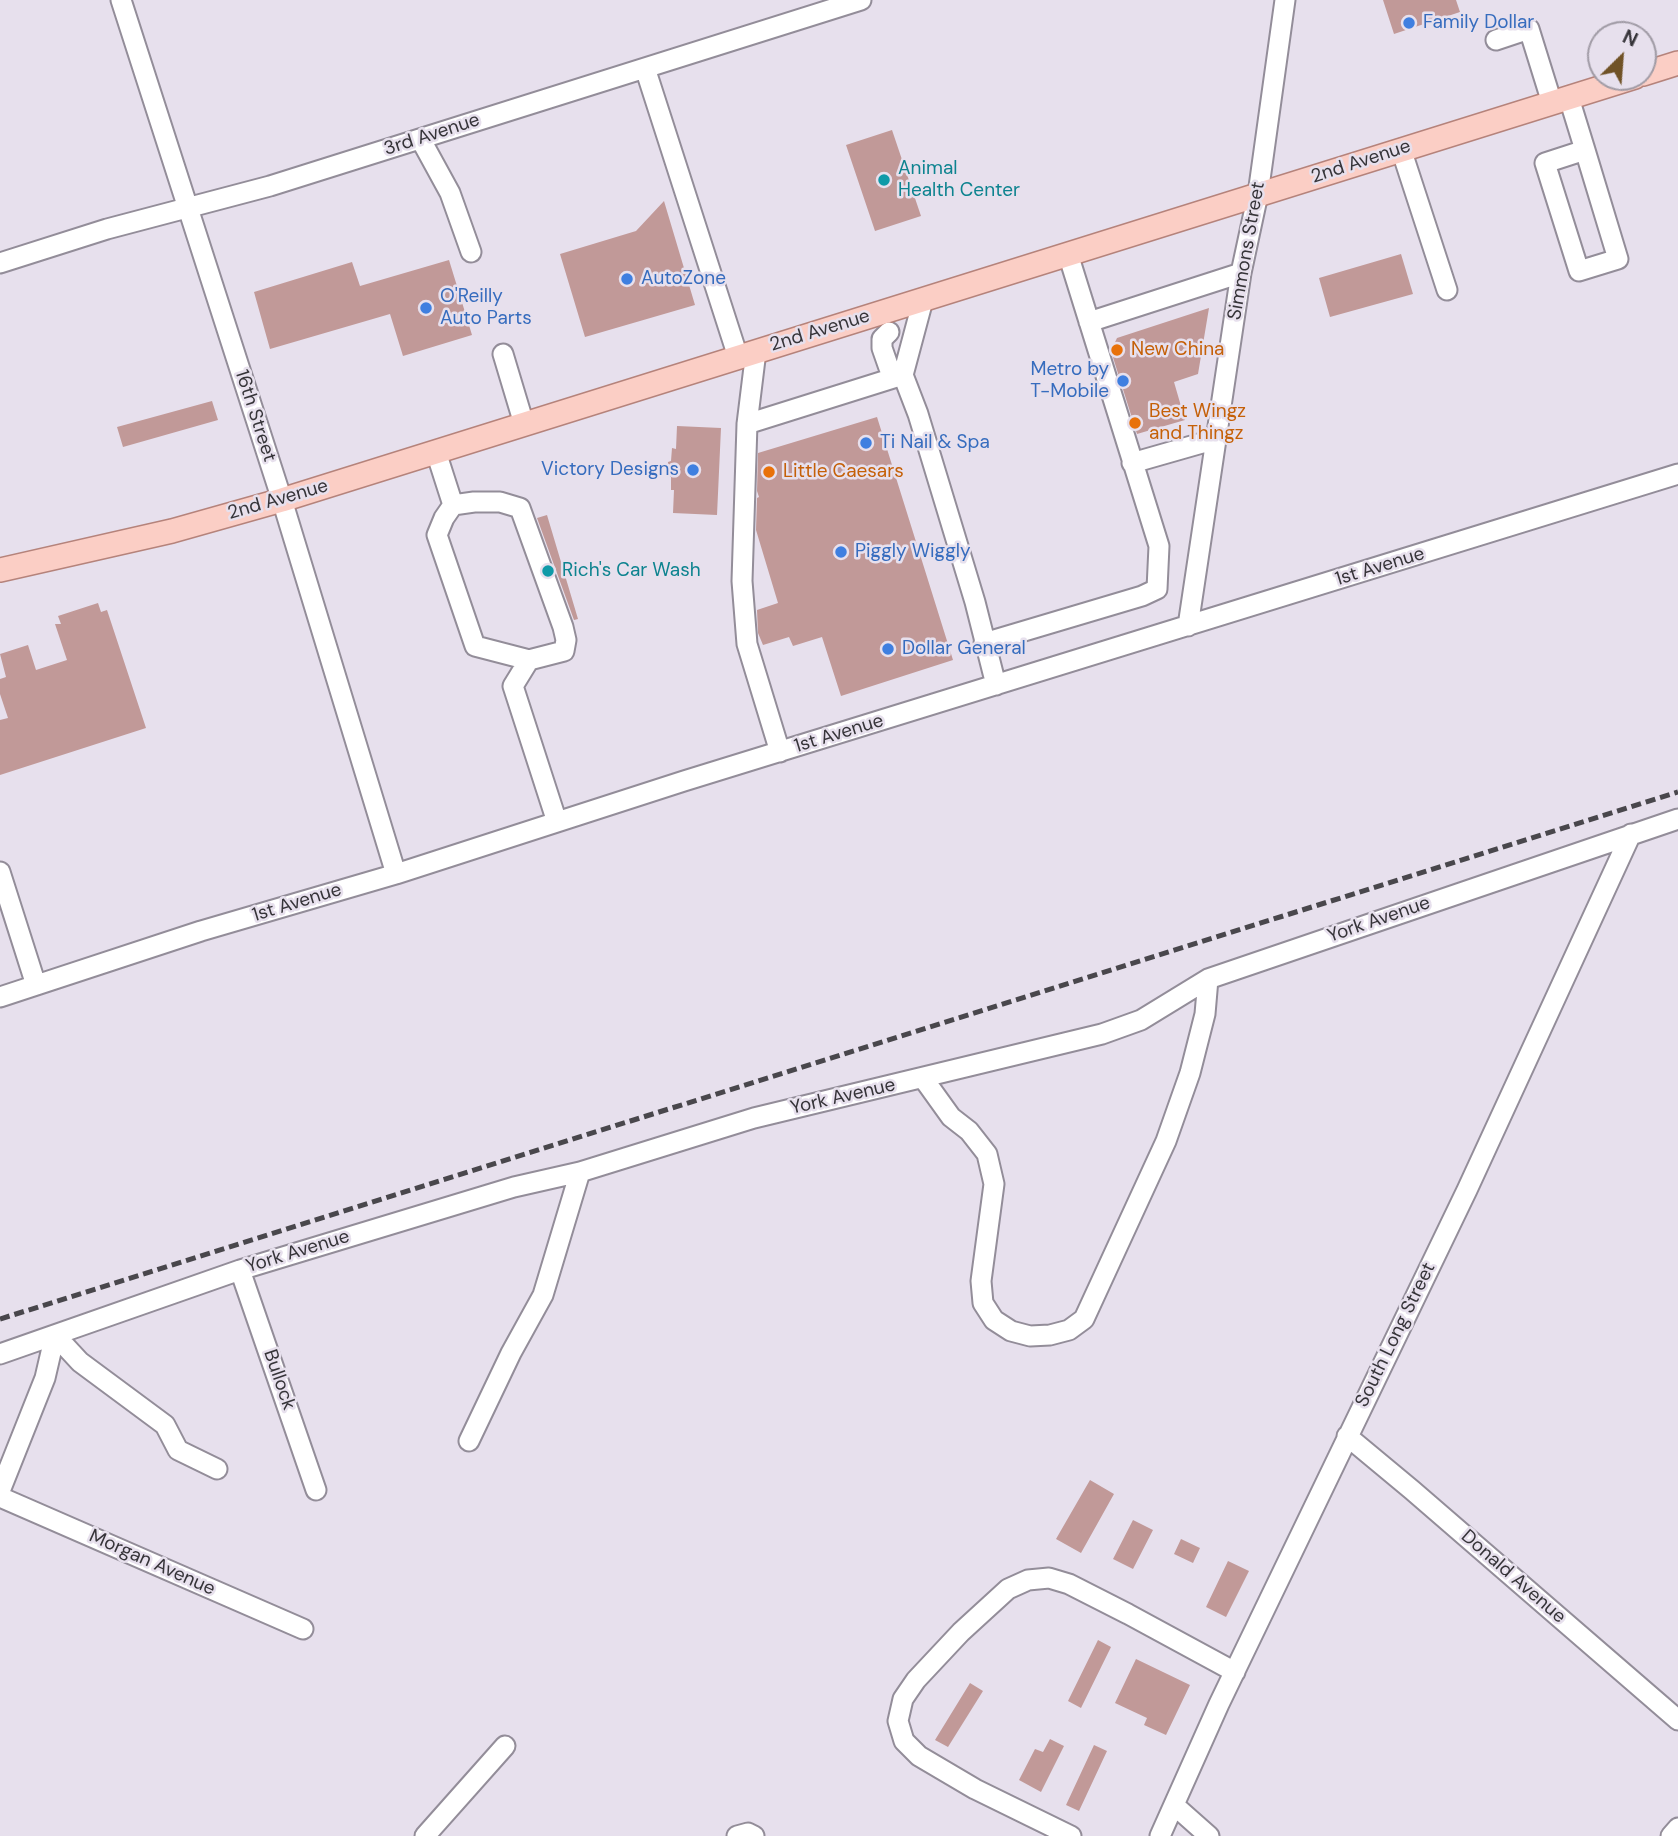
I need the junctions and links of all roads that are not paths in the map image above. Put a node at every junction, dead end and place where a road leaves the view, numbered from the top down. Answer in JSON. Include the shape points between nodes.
{"nodes":[{"id":1,"x":121,"y":0,"type":"edge"},
{"id":2,"x":862,"y":0,"type":"edge"},
{"id":3,"x":1285,"y":0,"type":"edge"},
{"id":4,"x":1496,"y":40,"type":"dead end"},
{"id":5,"x":1678,"y":64,"type":"edge"},
{"id":6,"x":645,"y":68,"type":"junction"},
{"id":7,"x":1657,"y":71,"type":"edge"},
{"id":8,"x":1590,"y":91,"type":"edge"},
{"id":9,"x":1561,"y":100,"type":"junction"},
{"id":10,"x":421,"y":139,"type":"junction"},
{"id":11,"x":1401,"y":149,"type":"junction"},
{"id":12,"x":1585,"y":150,"type":"junction"},
{"id":13,"x":1258,"y":194,"type":"junction"},
{"id":14,"x":188,"y":206,"type":"junction"},
{"id":15,"x":471,"y":252,"type":"dead end"},
{"id":16,"x":1068,"y":254,"type":"junction"},
{"id":17,"x":0,"y":263,"type":"edge"},
{"id":18,"x":1241,"y":274,"type":"junction"},
{"id":19,"x":1447,"y":290,"type":"dead end"},
{"id":20,"x":923,"y":300,"type":"junction"},
{"id":21,"x":886,"y":322,"type":"junction"},
{"id":22,"x":1089,"y":322,"type":"junction"},
{"id":23,"x":503,"y":354,"type":"dead end"},
{"id":24,"x":747,"y":354,"type":"junction"},
{"id":25,"x":905,"y":367,"type":"junction"},
{"id":26,"x":524,"y":424,"type":"junction"},
{"id":27,"x":747,"y":425,"type":"junction"},
{"id":28,"x":1216,"y":439,"type":"junction"},
{"id":29,"x":436,"y":452,"type":"junction"},
{"id":30,"x":1132,"y":463,"type":"junction"},
{"id":31,"x":1678,"y":474,"type":"edge"},
{"id":32,"x":282,"y":500,"type":"junction"},
{"id":33,"x":453,"y":505,"type":"junction"},
{"id":34,"x":0,"y":570,"type":"edge"},
{"id":35,"x":1188,"y":626,"type":"junction"},
{"id":36,"x":984,"y":643,"type":"junction"},
{"id":37,"x":529,"y":660,"type":"junction"},
{"id":38,"x":996,"y":685,"type":"junction"},
{"id":39,"x":780,"y":752,"type":"junction"},
{"id":40,"x":1678,"y":819,"type":"edge"},
{"id":41,"x":557,"y":822,"type":"junction"},
{"id":42,"x":1631,"y":834,"type":"junction"},
{"id":43,"x":0,"y":872,"type":"edge"},
{"id":44,"x":396,"y":874,"type":"junction"},
{"id":45,"x":1208,"y":979,"type":"junction"},
{"id":46,"x":36,"y":985,"type":"junction"},
{"id":47,"x":0,"y":997,"type":"edge"},
{"id":48,"x":923,"y":1078,"type":"junction"},
{"id":49,"x":580,"y":1172,"type":"junction"},
{"id":50,"x":240,"y":1270,"type":"junction"},
{"id":51,"x":55,"y":1335,"type":"junction"},
{"id":52,"x":0,"y":1354,"type":"edge"},
{"id":53,"x":1347,"y":1436,"type":"junction"},
{"id":54,"x":469,"y":1440,"type":"dead end"},
{"id":55,"x":217,"y":1469,"type":"dead end"},
{"id":56,"x":316,"y":1490,"type":"dead end"},
{"id":57,"x":0,"y":1491,"type":"edge"},
{"id":58,"x":0,"y":1497,"type":"edge"},
{"id":59,"x":303,"y":1629,"type":"dead end"},
{"id":60,"x":1236,"y":1672,"type":"junction"},
{"id":61,"x":1678,"y":1720,"type":"edge"},
{"id":62,"x":505,"y":1746,"type":"dead end"},
{"id":63,"x":1174,"y":1805,"type":"junction"},
{"id":64,"x":1678,"y":1828,"type":"edge"},
{"id":65,"x":425,"y":1836,"type":"edge"},
{"id":66,"x":1070,"y":1836,"type":"edge"},
{"id":67,"x":1160,"y":1836,"type":"edge"},
{"id":68,"x":1209,"y":1836,"type":"edge"},
{"id":69,"x":1671,"y":1836,"type":"edge"}],
"edges":[{"from":1,"to":14,"type":"street","name":"16th Street"},
{"from":2,"to":6,"type":"street","name":"3rd Avenue"},
{"from":3,"to":13,"type":"street","name":"Simmons Street"},
{"from":4,"to":9,"type":"street","via":[[1529,30]]},
{"from":5,"to":7,"type":"main road"},
{"from":6,"to":10,"type":"street","name":"3rd Avenue"},
{"from":6,"to":24,"type":"street"},
{"from":8,"to":9,"type":"main road","name":"2nd Avenue"},
{"from":9,"to":11,"type":"main road","name":"2nd Avenue"},
{"from":9,"to":12,"type":"street"},
{"from":10,"to":14,"type":"street","name":"3rd Avenue","via":[[271,186]]},
{"from":10,"to":15,"type":"street","via":[[450,193]]},
{"from":11,"to":13,"type":"main road","name":"2nd Avenue"},
{"from":11,"to":19,"type":"street"},
{"from":12,"to":12,"type":"street","via":[[1618,260],[1579,271],[1545,163]]},
{"from":13,"to":16,"type":"main road","name":"2nd Avenue"},
{"from":13,"to":18,"type":"street","name":"Simmons Street"},
{"from":14,"to":17,"type":"street","name":"3rd Avenue"},
{"from":14,"to":32,"type":"street","name":"16th Street"},
{"from":16,"to":20,"type":"main road","name":"2nd Avenue"},
{"from":16,"to":22,"type":"street"},
{"from":18,"to":22,"type":"street"},
{"from":18,"to":28,"type":"street","name":"Simmons Street"},
{"from":20,"to":21,"type":"main road","name":"2nd Avenue"},
{"from":20,"to":25,"type":"street"},
{"from":21,"to":24,"type":"main road","name":"2nd Avenue"},
{"from":21,"to":25,"type":"street","via":[[882,348],[889,368],[894,372]]},
{"from":22,"to":30,"type":"street"},
{"from":23,"to":26,"type":"street"},
{"from":24,"to":26,"type":"main road","name":"2nd Avenue"},
{"from":24,"to":27,"type":"street"},
{"from":25,"to":27,"type":"street"},
{"from":25,"to":36,"type":"street"},
{"from":26,"to":29,"type":"main road","name":"2nd Avenue"},
{"from":27,"to":39,"type":"street","via":[[742,581],[747,644]]},
{"from":28,"to":30,"type":"street"},
{"from":28,"to":35,"type":"street","name":"Simmons Street"},
{"from":29,"to":32,"type":"main road","name":"2nd Avenue"},
{"from":29,"to":33,"type":"street"},
{"from":30,"to":36,"type":"street","via":[[1159,546],[1157,589]]},
{"from":31,"to":35,"type":"street","name":"1st Avenue"},
{"from":32,"to":34,"type":"main road","name":"2nd Avenue","via":[[172,531]]},
{"from":32,"to":44,"type":"street","name":"16th Street"},
{"from":33,"to":37,"type":"street","via":[[437,535],[475,646]]},
{"from":33,"to":37,"type":"street","via":[[500,502],[520,508],[566,640],[564,651]]},
{"from":35,"to":38,"type":"street","name":"1st Avenue"},
{"from":36,"to":38,"type":"street"},
{"from":37,"to":41,"type":"street","via":[[513,686]]},
{"from":38,"to":39,"type":"street","name":"1st Avenue"},
{"from":39,"to":41,"type":"street","name":"1st Avenue"},
{"from":40,"to":42,"type":"street","name":"York Avenue"},
{"from":41,"to":44,"type":"street","name":"1st Avenue"},
{"from":42,"to":45,"type":"street","name":"York Avenue"},
{"from":42,"to":53,"type":"street","name":"South Long Street"},
{"from":43,"to":46,"type":"street"},
{"from":44,"to":46,"type":"street","name":"1st Avenue"},
{"from":45,"to":48,"type":"street","name":"York Avenue","via":[[1141,1020],[1102,1034]]},
{"from":45,"to":48,"type":"street","via":[[1191,1073],[1166,1141],[1084,1319],[1069,1330],[1030,1336],[1011,1331],[994,1320],[983,1303],[981,1281],[994,1184],[987,1154],[951,1117]]},
{"from":46,"to":47,"type":"street","name":"1st Avenue"},
{"from":48,"to":49,"type":"street","name":"York Avenue","via":[[754,1118]]},
{"from":49,"to":50,"type":"street","name":"York Avenue","via":[[514,1187]]},
{"from":49,"to":54,"type":"street","via":[[542,1295]]},
{"from":50,"to":51,"type":"street","name":"York Avenue"},
{"from":50,"to":56,"type":"street","name":"Bullock"},
{"from":51,"to":52,"type":"street","name":"York Avenue"},
{"from":51,"to":55,"type":"street","via":[[80,1362],[165,1424],[178,1450]]},
{"from":51,"to":57,"type":"street","via":[[45,1378]]},
{"from":53,"to":60,"type":"street","name":"South Long Street"},
{"from":53,"to":61,"type":"street","name":"Donald Avenue"},
{"from":58,"to":59,"type":"street","name":"Morgan Avenue"},
{"from":60,"to":63,"type":"street","name":"South Long Street"},
{"from":60,"to":66,"type":"street","via":[[1105,1602],[1049,1578],[1028,1580],[1008,1589],[961,1632],[904,1699],[898,1721],[905,1741],[919,1756],[975,1789]]},
{"from":62,"to":65,"type":"street"},
{"from":63,"to":67,"type":"street","name":"South Long Street"},
{"from":63,"to":68,"type":"street"},
{"from":64,"to":69,"type":"street"}]}
